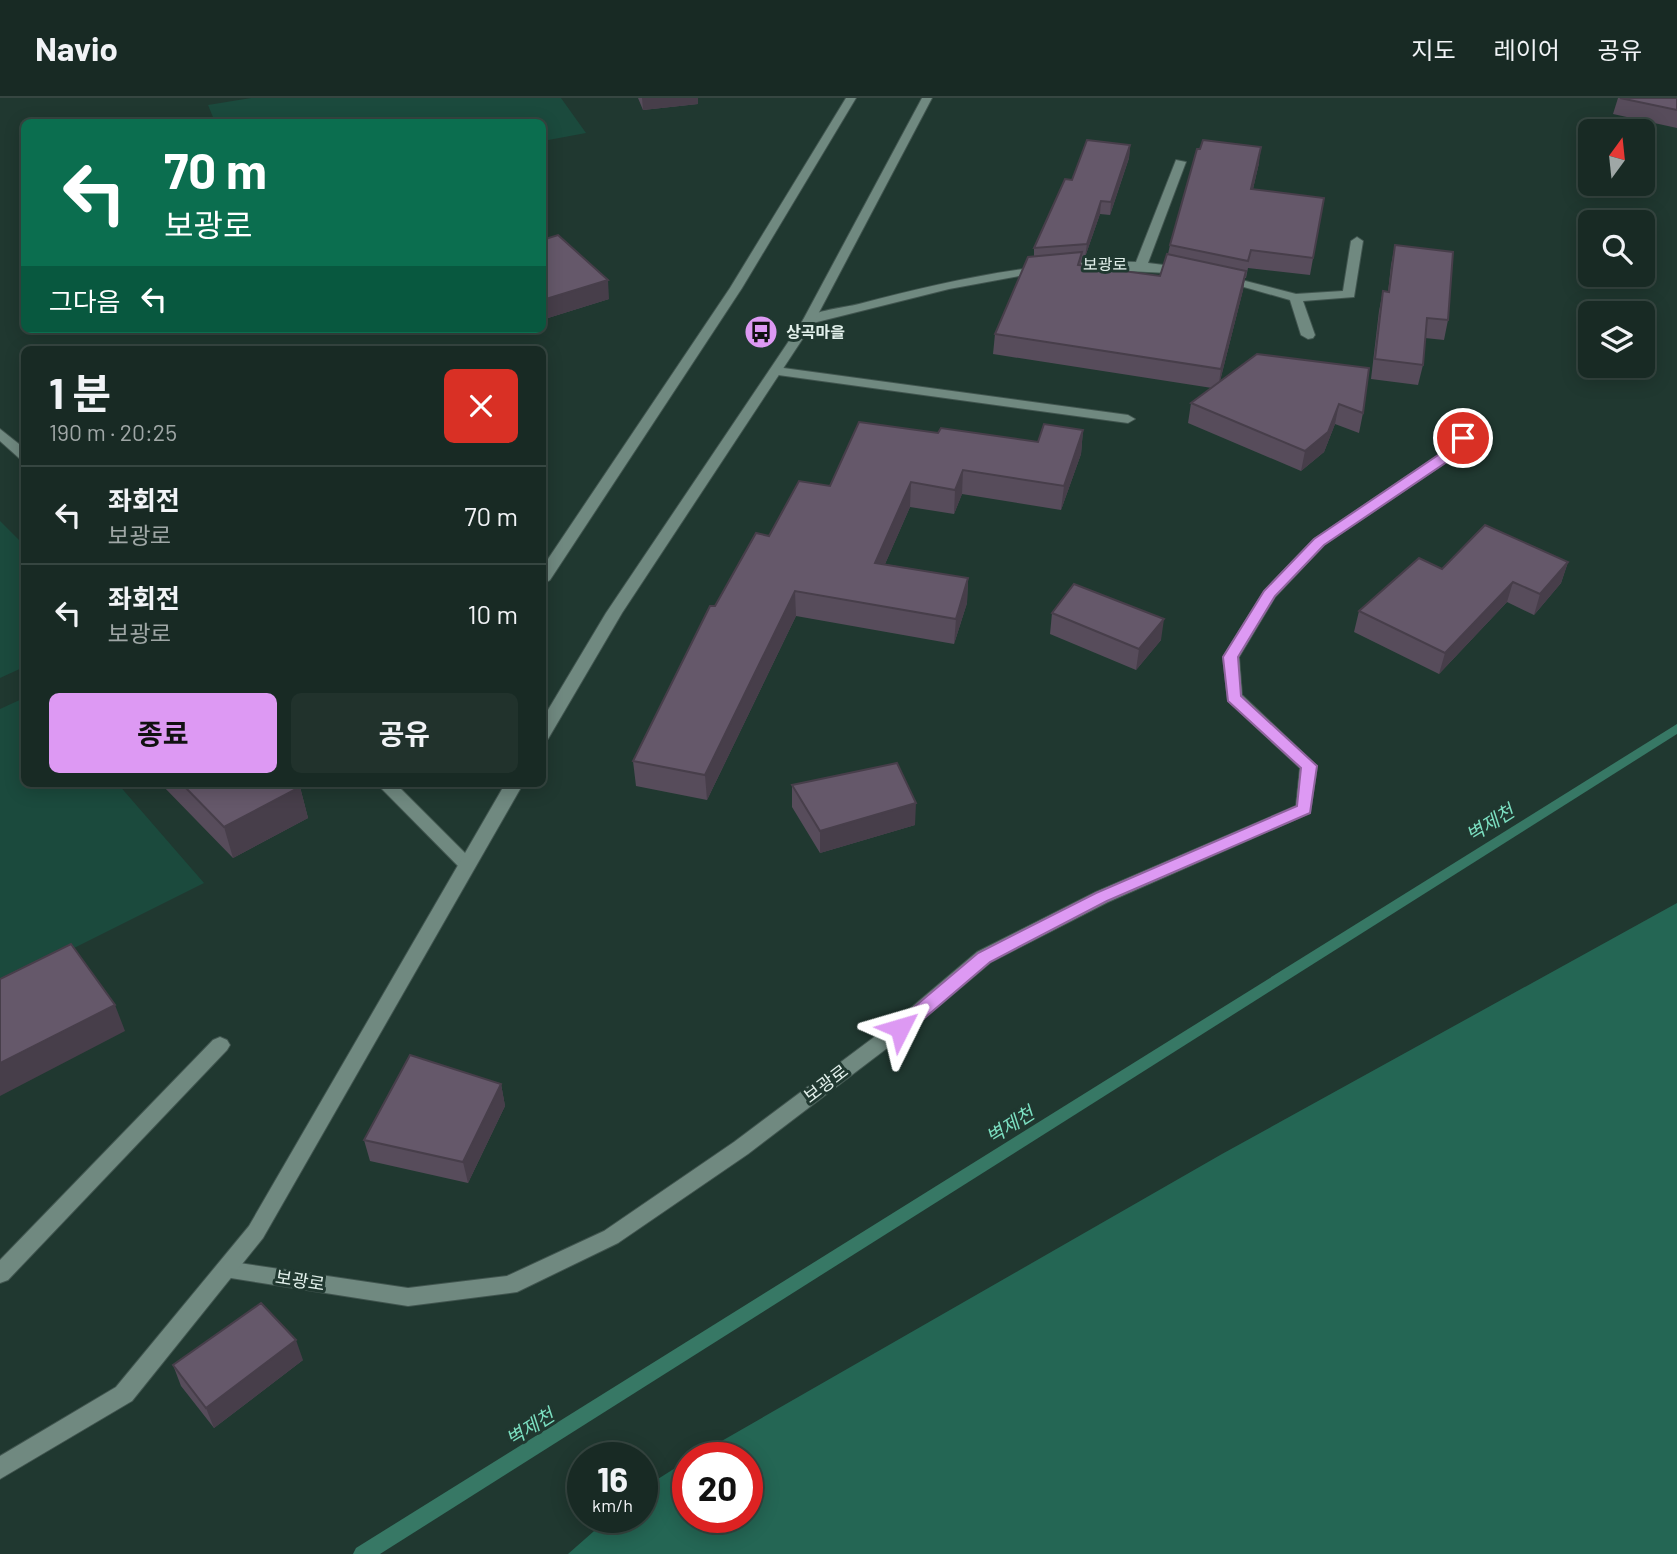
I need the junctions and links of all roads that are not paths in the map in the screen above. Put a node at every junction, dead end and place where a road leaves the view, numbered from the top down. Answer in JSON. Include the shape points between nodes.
{"nodes":[{"id":1,"x":851,"y":98,"type":"edge"},
{"id":2,"x":927,"y":98,"type":"edge"},
{"id":3,"x":1180,"y":162,"type":"dead end"},
{"id":4,"x":1357,"y":241,"type":"dead end"},
{"id":5,"x":1141,"y":264,"type":"junction"},
{"id":6,"x":1296,"y":298,"type":"junction"},
{"id":7,"x":809,"y":320,"type":"junction"},
{"id":8,"x":1308,"y":335,"type":"dead end"},
{"id":9,"x":776,"y":371,"type":"junction"},
{"id":10,"x":1128,"y":419,"type":"dead end"},
{"id":11,"x":1474,"y":423,"type":"dead end"},
{"id":12,"x":0,"y":433,"type":"edge"},
{"id":13,"x":21,"y":452,"type":"edge"},
{"id":14,"x":546,"y":574,"type":"edge"},
{"id":15,"x":546,"y":727,"type":"edge"},
{"id":16,"x":395,"y":787,"type":"edge"},
{"id":17,"x":512,"y":787,"type":"edge"},
{"id":18,"x":467,"y":865,"type":"junction"},
{"id":19,"x":220,"y":1045,"type":"dead end"},
{"id":20,"x":226,"y":1270,"type":"junction"},
{"id":21,"x":0,"y":1274,"type":"edge"},
{"id":22,"x":0,"y":1468,"type":"edge"}],
"edges":[{"from":1,"to":14,"type":"main road","via":[[736,288]]},
{"from":2,"to":7,"type":"main road"},
{"from":3,"to":5,"type":"main road"},
{"from":4,"to":6,"type":"main road","name":"보광로","via":[[1349,294]]},
{"from":5,"to":6,"type":"main road","name":"보광로"},
{"from":5,"to":7,"type":"main road","name":"보광로","via":[[1005,271]]},
{"from":6,"to":8,"type":"main road"},
{"from":7,"to":9,"type":"main road"},
{"from":9,"to":10,"type":"main road"},
{"from":9,"to":15,"type":"main road","via":[[614,612]]},
{"from":11,"to":20,"type":"main road","name":"보광로","via":[[1452,452],[1319,542],[1269,594],[1231,657],[1234,697],[1309,766],[1304,809],[1102,897],[984,957],[900,1028],[741,1148],[611,1237],[509,1285],[408,1297]]},
{"from":12,"to":13,"type":"main road"},
{"from":16,"to":18,"type":"main road"},
{"from":17,"to":18,"type":"main road"},
{"from":18,"to":20,"type":"main road","via":[[256,1232]]},
{"from":19,"to":21,"type":"main road"},
{"from":20,"to":22,"type":"main road","via":[[124,1394]]}]}
